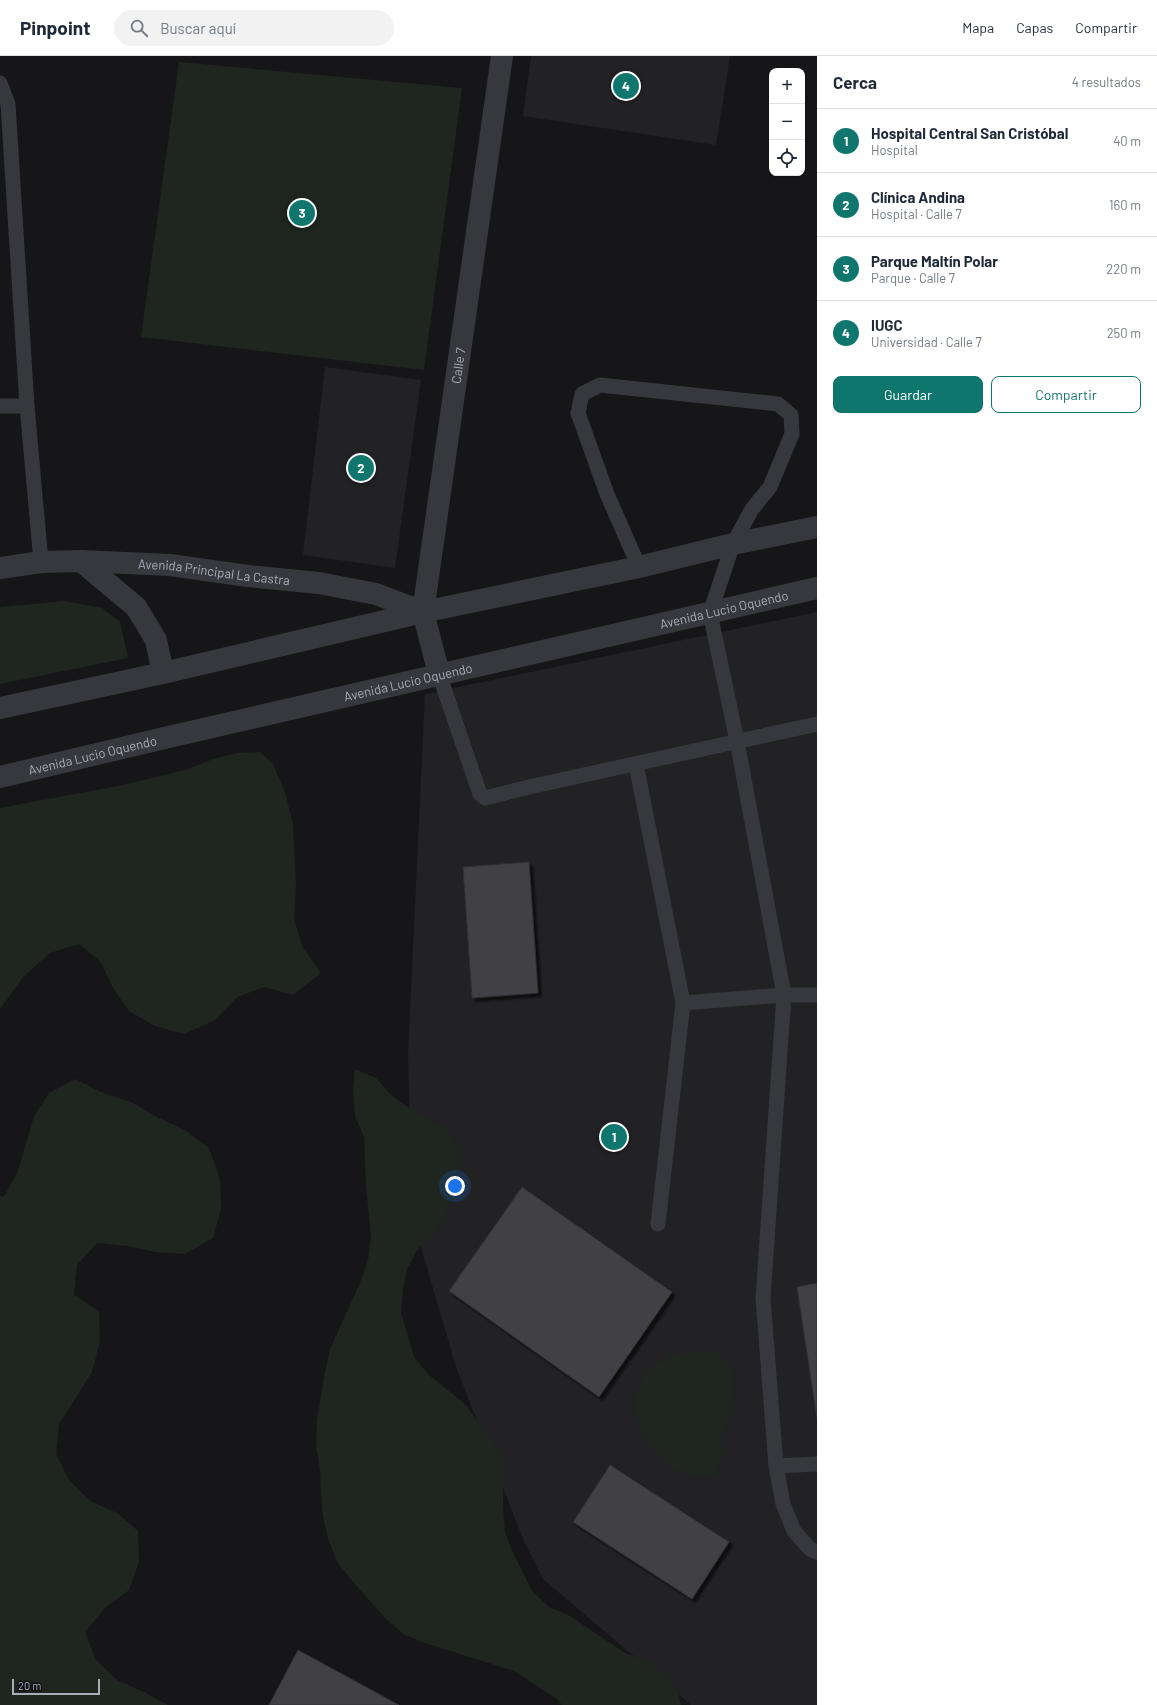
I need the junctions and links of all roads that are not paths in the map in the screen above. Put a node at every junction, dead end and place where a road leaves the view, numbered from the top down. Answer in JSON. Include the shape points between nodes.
{"nodes":[{"id":1,"x":502,"y":56,"type":"edge"},
{"id":2,"x":0,"y":83,"type":"edge"},
{"id":3,"x":0,"y":406,"type":"edge"},
{"id":4,"x":27,"y":406,"type":"junction"},
{"id":5,"x":817,"y":527,"type":"edge"},
{"id":6,"x":733,"y":544,"type":"junction"},
{"id":7,"x":81,"y":561,"type":"junction"},
{"id":8,"x":41,"y":562,"type":"junction"},
{"id":9,"x":639,"y":567,"type":"junction"},
{"id":10,"x":0,"y":568,"type":"edge"},
{"id":11,"x":817,"y":588,"type":"edge"},
{"id":12,"x":423,"y":612,"type":"junction"},
{"id":13,"x":710,"y":613,"type":"junction"},
{"id":14,"x":163,"y":672,"type":"junction"},
{"id":15,"x":439,"y":674,"type":"junction"},
{"id":16,"x":0,"y":708,"type":"edge"},
{"id":17,"x":817,"y":724,"type":"edge"},
{"id":18,"x":737,"y":741,"type":"junction"},
{"id":19,"x":636,"y":764,"type":"junction"},
{"id":20,"x":0,"y":778,"type":"edge"},
{"id":21,"x":784,"y":995,"type":"junction"},
{"id":22,"x":817,"y":995,"type":"edge"},
{"id":23,"x":683,"y":1003,"type":"junction"},
{"id":24,"x":658,"y":1224,"type":"dead end"},
{"id":25,"x":817,"y":1464,"type":"edge"},
{"id":26,"x":776,"y":1466,"type":"junction"},
{"id":27,"x":817,"y":1552,"type":"edge"}],
"edges":[{"from":1,"to":12,"type":"street","name":"Calle 7"},
{"from":2,"to":4,"type":"lane","via":[[8,104]]},
{"from":3,"to":4,"type":"lane"},
{"from":4,"to":8,"type":"lane"},
{"from":5,"to":6,"type":"street"},
{"from":6,"to":9,"type":"street"},
{"from":6,"to":9,"type":"lane","via":[[752,509],[770,487],[792,434],[791,415],[778,404],[600,385],[582,394],[578,413],[607,494]]},
{"from":6,"to":13,"type":"lane"},
{"from":7,"to":8,"type":"street","name":"Avenida Principal La Castra"},
{"from":7,"to":12,"type":"street","name":"Avenida Principal La Castra","via":[[170,565],[248,576],[319,582],[376,594]]},
{"from":7,"to":14,"type":"street","via":[[136,607],[156,640]]},
{"from":8,"to":10,"type":"street","name":"Avenida Principal La Castra"},
{"from":9,"to":12,"type":"street"},
{"from":11,"to":13,"type":"street","name":"Avenida Lucio Oquendo"},
{"from":12,"to":14,"type":"street"},
{"from":12,"to":15,"type":"street","name":"Calle 7"},
{"from":13,"to":15,"type":"street","name":"Avenida Lucio Oquendo"},
{"from":13,"to":18,"type":"lane"},
{"from":14,"to":16,"type":"street"},
{"from":15,"to":19,"type":"lane","via":[[480,794],[486,798]]},
{"from":15,"to":20,"type":"street","name":"Avenida Lucio Oquendo"},
{"from":17,"to":18,"type":"lane"},
{"from":18,"to":19,"type":"lane"},
{"from":18,"to":21,"type":"lane"},
{"from":19,"to":23,"type":"lane"},
{"from":21,"to":22,"type":"lane"},
{"from":21,"to":23,"type":"lane"},
{"from":21,"to":26,"type":"lane","via":[[763,1298]]},
{"from":23,"to":24,"type":"lane"},
{"from":25,"to":26,"type":"lane"},
{"from":26,"to":27,"type":"lane","via":[[783,1504],[794,1531],[810,1549]]}]}
